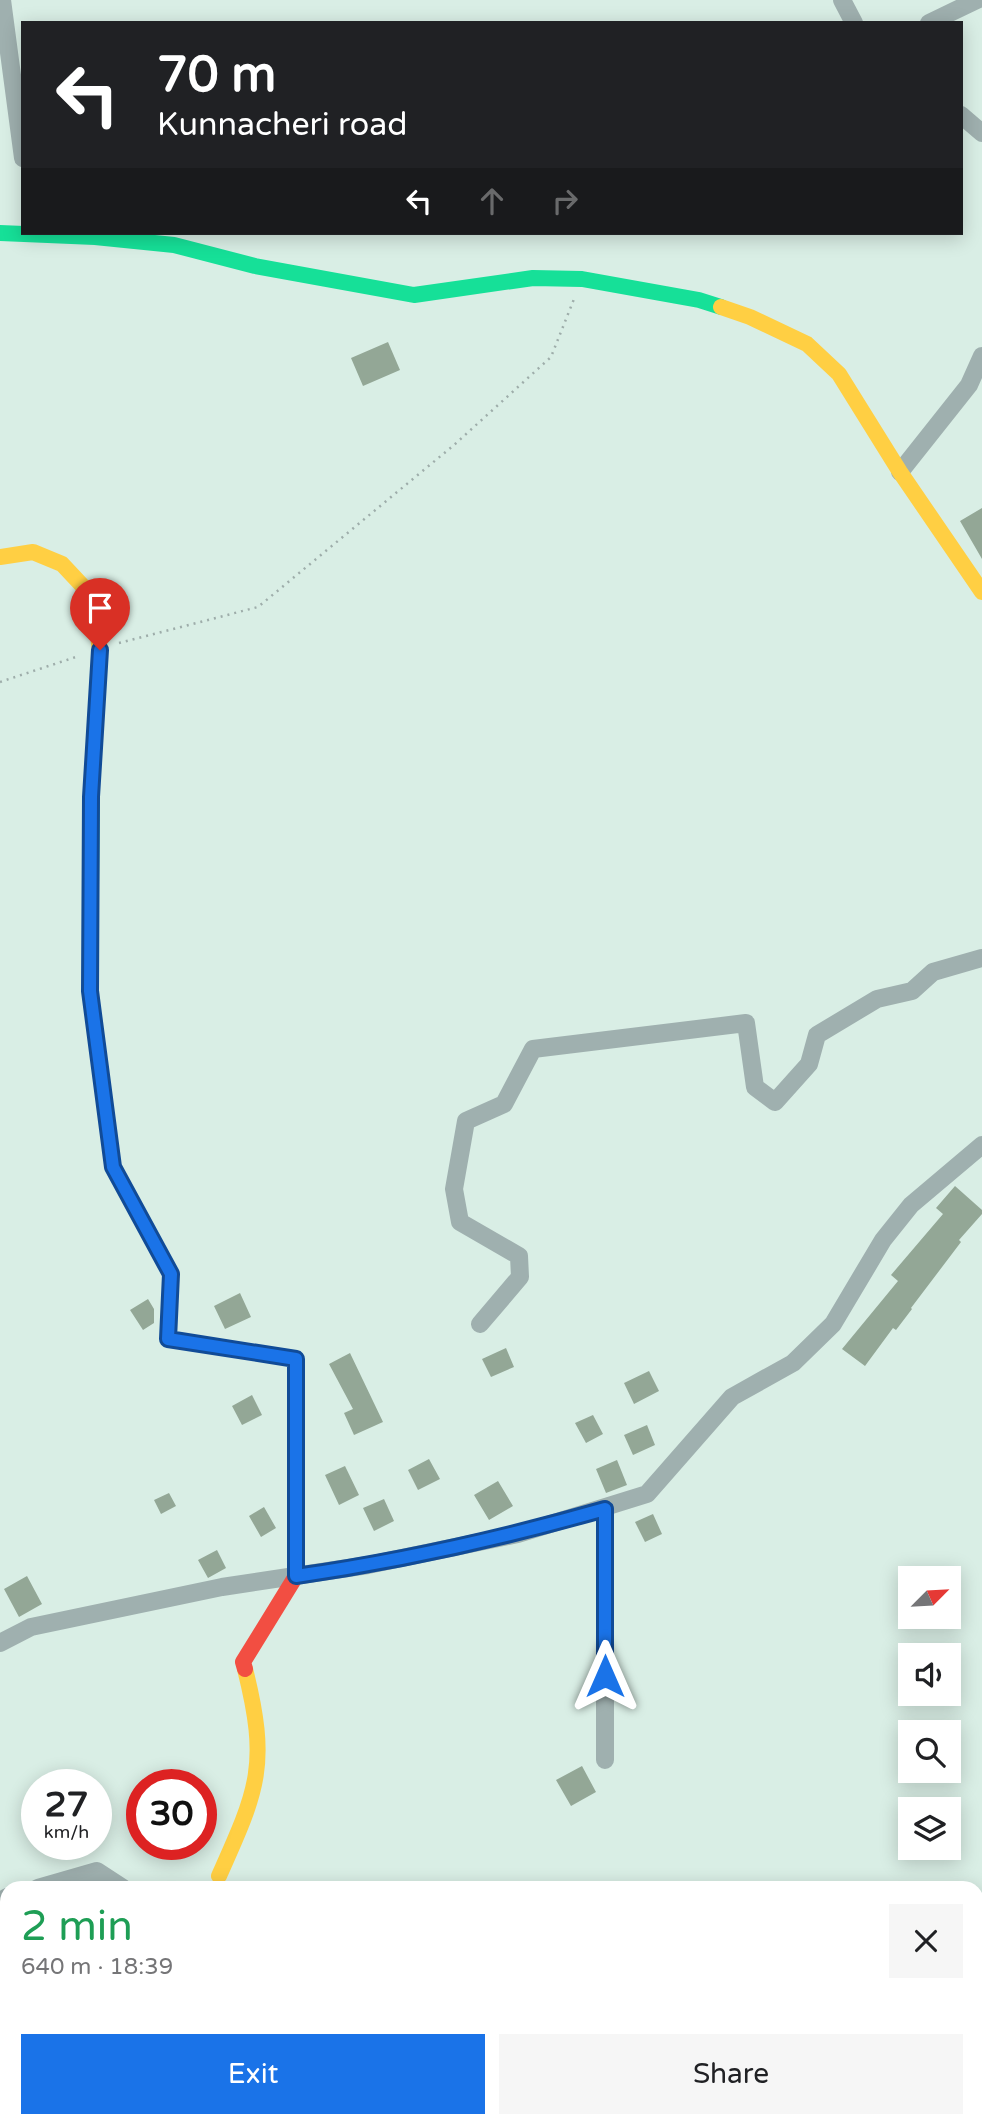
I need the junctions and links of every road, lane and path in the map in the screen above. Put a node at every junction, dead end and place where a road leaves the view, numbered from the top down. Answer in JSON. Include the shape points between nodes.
{"nodes":[{"id":1,"x":2,"y":0,"type":"edge"},
{"id":2,"x":842,"y":0,"type":"edge"},
{"id":3,"x":977,"y":0,"type":"edge"},
{"id":4,"x":853,"y":21,"type":"edge"},
{"id":5,"x":933,"y":21,"type":"edge"},
{"id":6,"x":963,"y":116,"type":"edge"},
{"id":7,"x":982,"y":133,"type":"edge"},
{"id":8,"x":21,"y":143,"type":"edge"},
{"id":9,"x":0,"y":233,"type":"edge"},
{"id":10,"x":21,"y":234,"type":"edge"},
{"id":11,"x":53,"y":235,"type":"edge"},
{"id":12,"x":582,"y":279,"type":"junction"},
{"id":13,"x":982,"y":356,"type":"edge"},
{"id":14,"x":900,"y":472,"type":"junction"},
{"id":15,"x":0,"y":557,"type":"edge"},
{"id":16,"x":982,"y":592,"type":"edge"},
{"id":17,"x":100,"y":650,"type":"junction"},
{"id":18,"x":0,"y":682,"type":"edge"},
{"id":19,"x":982,"y":958,"type":"edge"},
{"id":20,"x":982,"y":1144,"type":"edge"},
{"id":21,"x":480,"y":1324,"type":"dead end"},
{"id":22,"x":605,"y":1509,"type":"junction"},
{"id":23,"x":296,"y":1576,"type":"junction"},
{"id":24,"x":0,"y":1643,"type":"edge"},
{"id":25,"x":605,"y":1760,"type":"dead end"},
{"id":26,"x":219,"y":1877,"type":"dead end"},
{"id":27,"x":62,"y":1881,"type":"edge"},
{"id":28,"x":112,"y":1881,"type":"edge"}],
"edges":[{"from":1,"to":8,"type":"street"},
{"from":2,"to":4,"type":"street"},
{"from":3,"to":5,"type":"street"},
{"from":6,"to":7,"type":"street"},
{"from":9,"to":10,"type":"street"},
{"from":11,"to":12,"type":"street","via":[[174,246],[414,296],[533,278]]},
{"from":12,"to":14,"type":"street","via":[[699,299],[807,344],[839,374]]},
{"from":12,"to":17,"type":"path","via":[[551,357],[454,445],[258,607]]},
{"from":13,"to":14,"type":"street","via":[[969,385]]},
{"from":14,"to":16,"type":"street"},
{"from":15,"to":17,"type":"street","via":[[33,552],[62,564],[92,596]]},
{"from":17,"to":18,"type":"path"},
{"from":17,"to":23,"type":"street","via":[[91,797],[90,991],[113,1167],[171,1274],[168,1339],[296,1359]]},
{"from":19,"to":21,"type":"street","via":[[933,972],[912,991],[877,999],[817,1035],[809,1065],[775,1102],[755,1087],[746,1023],[533,1049],[504,1104],[466,1121],[454,1189],[460,1222],[519,1256],[520,1277]]},
{"from":20,"to":22,"type":"street","via":[[911,1205],[883,1240],[832,1324],[803,1354],[732,1397],[647,1494]]},
{"from":22,"to":23,"type":"street","via":[[518,1534]]},
{"from":22,"to":25,"type":"street"},
{"from":23,"to":24,"type":"street","via":[[31,1628]]},
{"from":23,"to":26,"type":"street","via":[[243,1662],[260,1761],[248,1808]]},
{"from":27,"to":28,"type":"street","via":[[97,1871]]}]}
